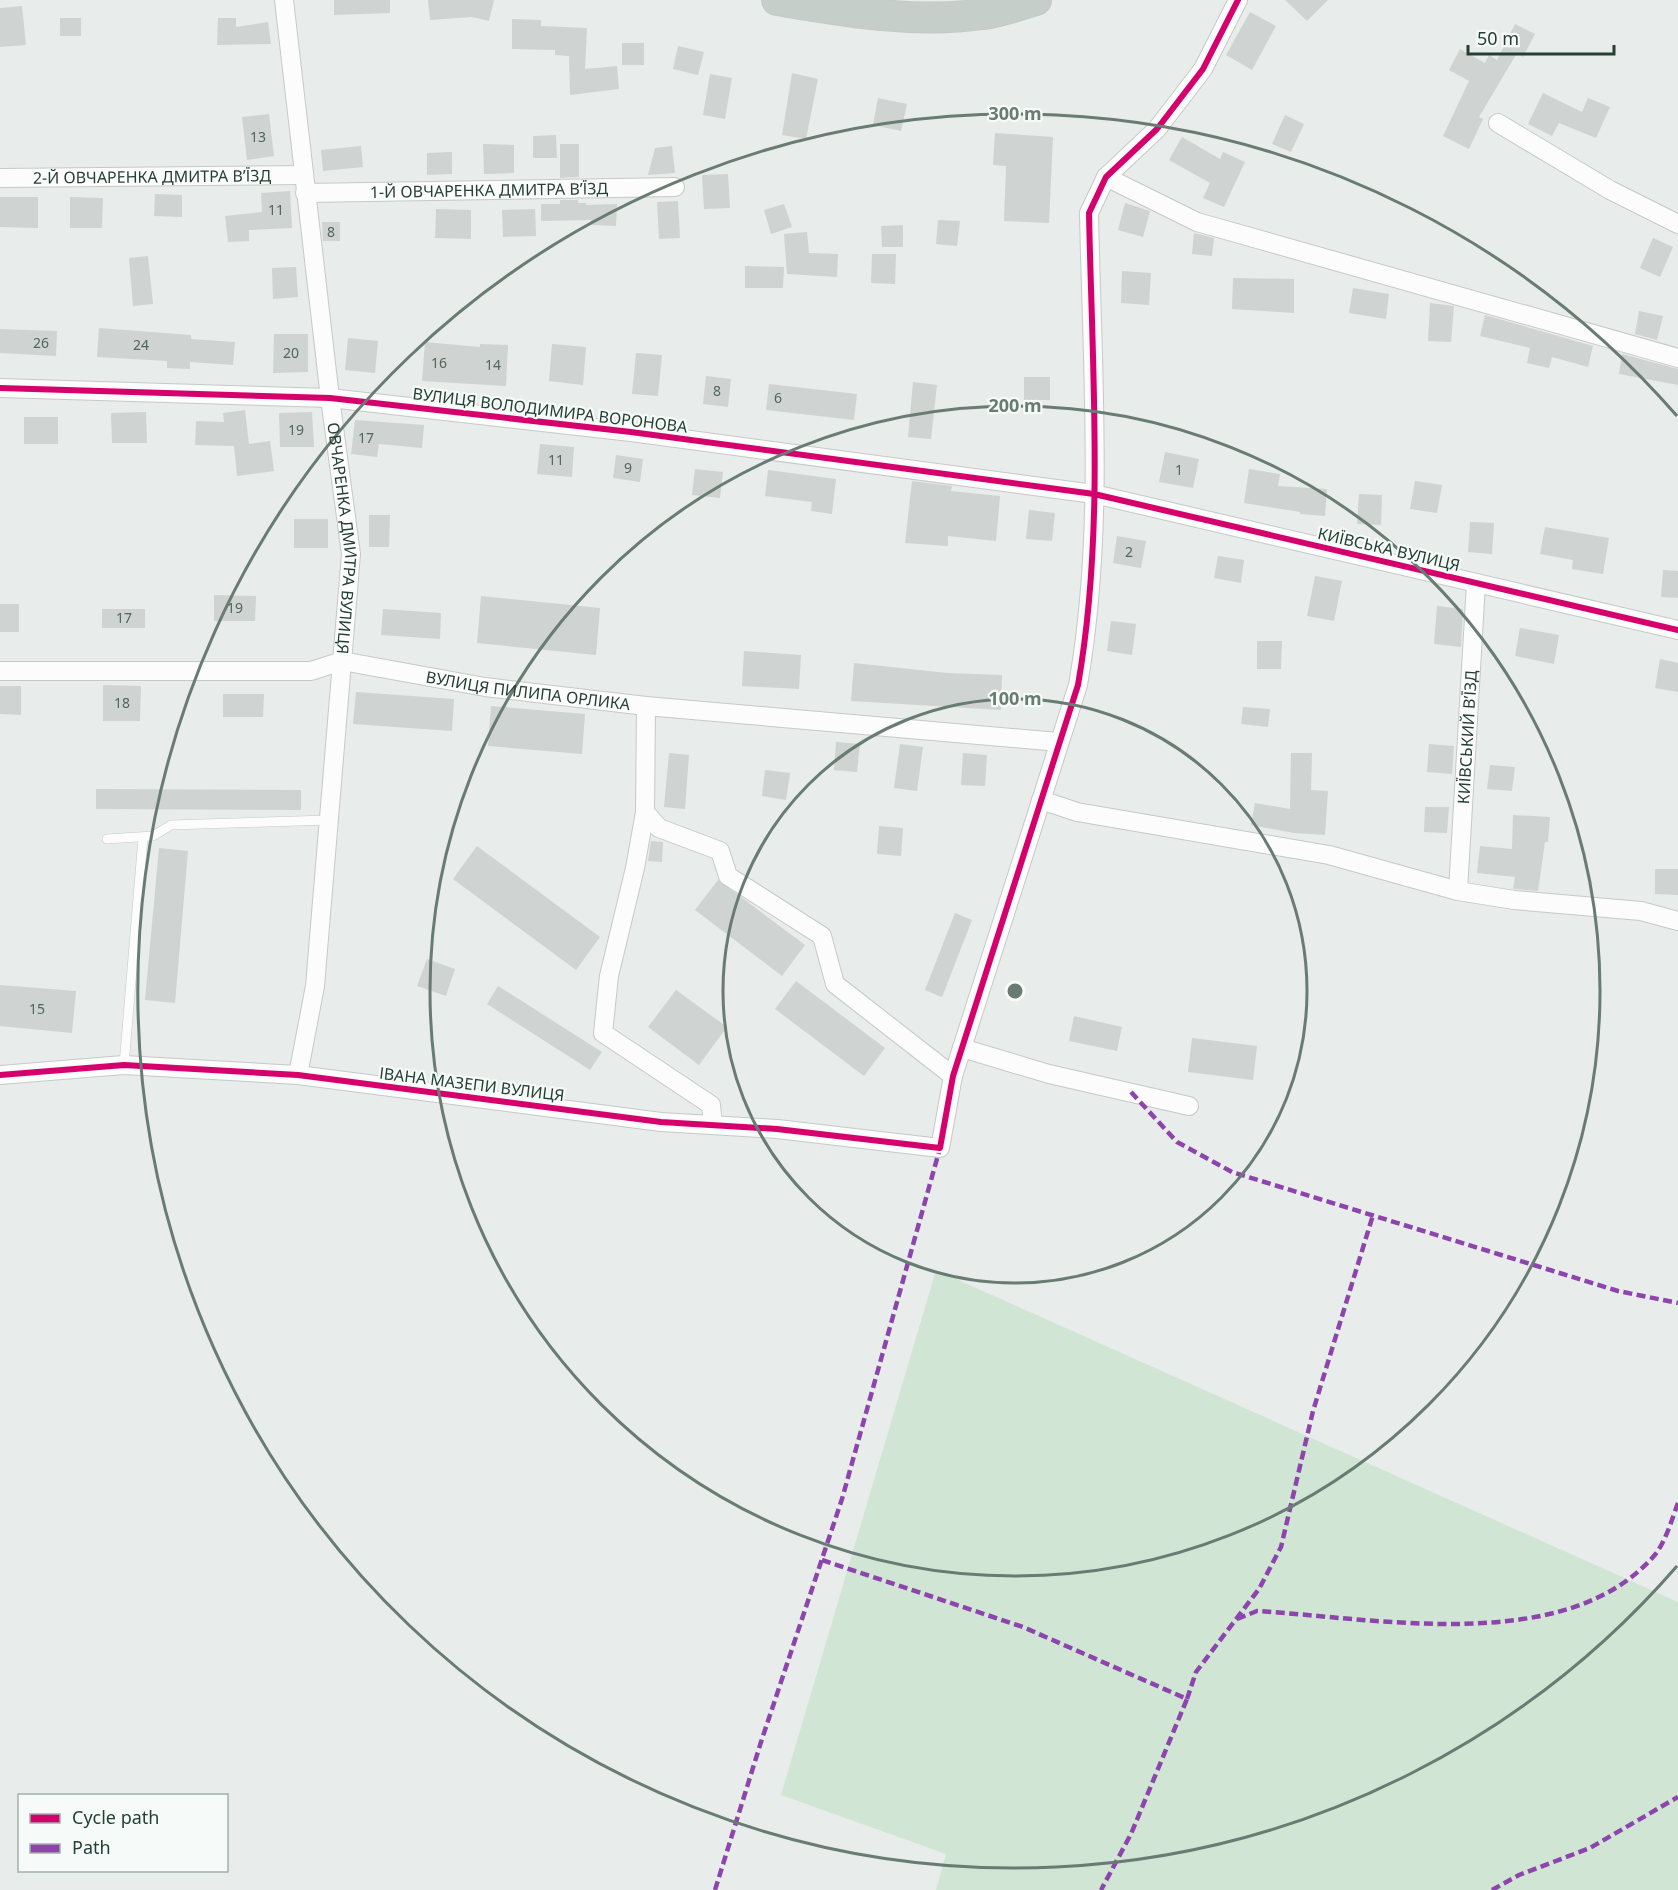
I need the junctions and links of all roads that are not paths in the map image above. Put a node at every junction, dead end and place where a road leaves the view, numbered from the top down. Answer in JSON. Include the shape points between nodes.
{"nodes":[{"id":1,"x":284,"y":0,"type":"edge"},
{"id":2,"x":777,"y":0,"type":"edge"},
{"id":3,"x":1036,"y":0,"type":"edge"},
{"id":4,"x":1238,"y":0,"type":"edge"},
{"id":5,"x":1498,"y":123,"type":"dead end"},
{"id":6,"x":1106,"y":177,"type":"junction"},
{"id":7,"x":0,"y":178,"type":"edge"},
{"id":8,"x":305,"y":184,"type":"junction"},
{"id":9,"x":675,"y":187,"type":"dead end"},
{"id":10,"x":1678,"y":224,"type":"edge"},
{"id":11,"x":1678,"y":358,"type":"edge"},
{"id":12,"x":0,"y":388,"type":"edge"},
{"id":13,"x":330,"y":398,"type":"junction"},
{"id":14,"x":1094,"y":494,"type":"junction"},
{"id":15,"x":1476,"y":583,"type":"junction"},
{"id":16,"x":1678,"y":630,"type":"edge"},
{"id":17,"x":342,"y":661,"type":"junction"},
{"id":18,"x":0,"y":671,"type":"edge"},
{"id":19,"x":646,"y":706,"type":"junction"},
{"id":20,"x":1059,"y":742,"type":"junction"},
{"id":21,"x":1041,"y":800,"type":"junction"},
{"id":22,"x":645,"y":812,"type":"junction"},
{"id":23,"x":329,"y":820,"type":"junction"},
{"id":24,"x":143,"y":838,"type":"junction"},
{"id":25,"x":106,"y":839,"type":"dead end"},
{"id":26,"x":1458,"y":891,"type":"junction"},
{"id":27,"x":1678,"y":921,"type":"edge"},
{"id":28,"x":962,"y":1048,"type":"junction"},
{"id":29,"x":124,"y":1065,"type":"junction"},
{"id":30,"x":0,"y":1075,"type":"edge"},
{"id":31,"x":298,"y":1076,"type":"junction"},
{"id":32,"x":953,"y":1076,"type":"junction"},
{"id":33,"x":1189,"y":1106,"type":"dead end"},
{"id":34,"x":712,"y":1125,"type":"junction"}],
"edges":[{"from":1,"to":8,"type":"street","name":"ОВЧАРЕНКА ДМИТРА ВУЛИЦЯ"},
{"from":2,"to":3,"type":"highway","via":[[941,18],[984,14]]},
{"from":4,"to":6,"type":"street","via":[[1203,69],[1157,129]]},
{"from":5,"to":10,"type":"street","via":[[1610,190]]},
{"from":6,"to":11,"type":"street","via":[[1197,222]]},
{"from":6,"to":14,"type":"street","via":[[1089,213]]},
{"from":7,"to":8,"type":"street","name":"2-Й ОВЧАРЕНКА ДМИТРА В’ЇЗД"},
{"from":8,"to":9,"type":"street","name":"1-Й ОВЧАРЕНКА ДМИТРА В’ЇЗД"},
{"from":8,"to":13,"type":"street","name":"ОВЧАРЕНКА ДМИТРА ВУЛИЦЯ"},
{"from":12,"to":13,"type":"street","name":"ВУЛИЦЯ ВОЛОДИМИРА ВОРОНОВА"},
{"from":13,"to":14,"type":"street","name":"ВУЛИЦЯ ВОЛОДИМИРА ВОРОНОВА","via":[[631,432]]},
{"from":13,"to":17,"type":"street","name":"ОВЧАРЕНКА ДМИТРА ВУЛИЦЯ","via":[[351,554]]},
{"from":14,"to":15,"type":"street","name":"КИЇВСЬКА ВУЛИЦЯ"},
{"from":14,"to":20,"type":"street","via":[[1089,624],[1078,685]]},
{"from":15,"to":16,"type":"street","name":"КИЇВСЬКА ВУЛИЦЯ"},
{"from":15,"to":26,"type":"street","name":"КИЇВСЬКИЙ В’ЇЗД"},
{"from":17,"to":18,"type":"street","name":"ВУЛИЦЯ ПИЛИПА ОРЛИКА","via":[[310,671]]},
{"from":17,"to":19,"type":"street","name":"ВУЛИЦЯ ПИЛИПА ОРЛИКА","via":[[485,687]]},
{"from":17,"to":23,"type":"street","name":"ОВЧАРЕНКА ДМИТРА ВУЛИЦЯ"},
{"from":19,"to":20,"type":"street","name":"ВУЛИЦЯ ПИЛИПА ОРЛИКА"},
{"from":19,"to":22,"type":"street"},
{"from":20,"to":21,"type":"street"},
{"from":21,"to":26,"type":"street","via":[[1077,812],[1329,855]]},
{"from":21,"to":28,"type":"street"},
{"from":22,"to":32,"type":"street","via":[[659,828],[720,851],[728,876],[822,936],[835,984]]},
{"from":22,"to":34,"type":"street","via":[[609,976],[603,1033],[711,1105]]},
{"from":23,"to":24,"type":"lane","via":[[171,825]]},
{"from":23,"to":31,"type":"street","name":"ОВЧАРЕНКА ДМИТРА ВУЛИЦЯ","via":[[315,986]]},
{"from":24,"to":25,"type":"lane"},
{"from":24,"to":29,"type":"lane"},
{"from":26,"to":27,"type":"street","via":[[1641,911]]},
{"from":28,"to":32,"type":"street"},
{"from":28,"to":33,"type":"street","via":[[1049,1074]]},
{"from":29,"to":30,"type":"street","name":"ІВАНА МАЗЕПИ ВУЛИЦЯ"},
{"from":29,"to":31,"type":"street","name":"ІВАНА МАЗЕПИ ВУЛИЦЯ"},
{"from":31,"to":34,"type":"street","name":"ІВАНА МАЗЕПИ ВУЛИЦЯ","via":[[661,1122]]},
{"from":32,"to":34,"type":"street","name":"ІВАНА МАЗЕПИ ВУЛИЦЯ","via":[[940,1148]]}]}
